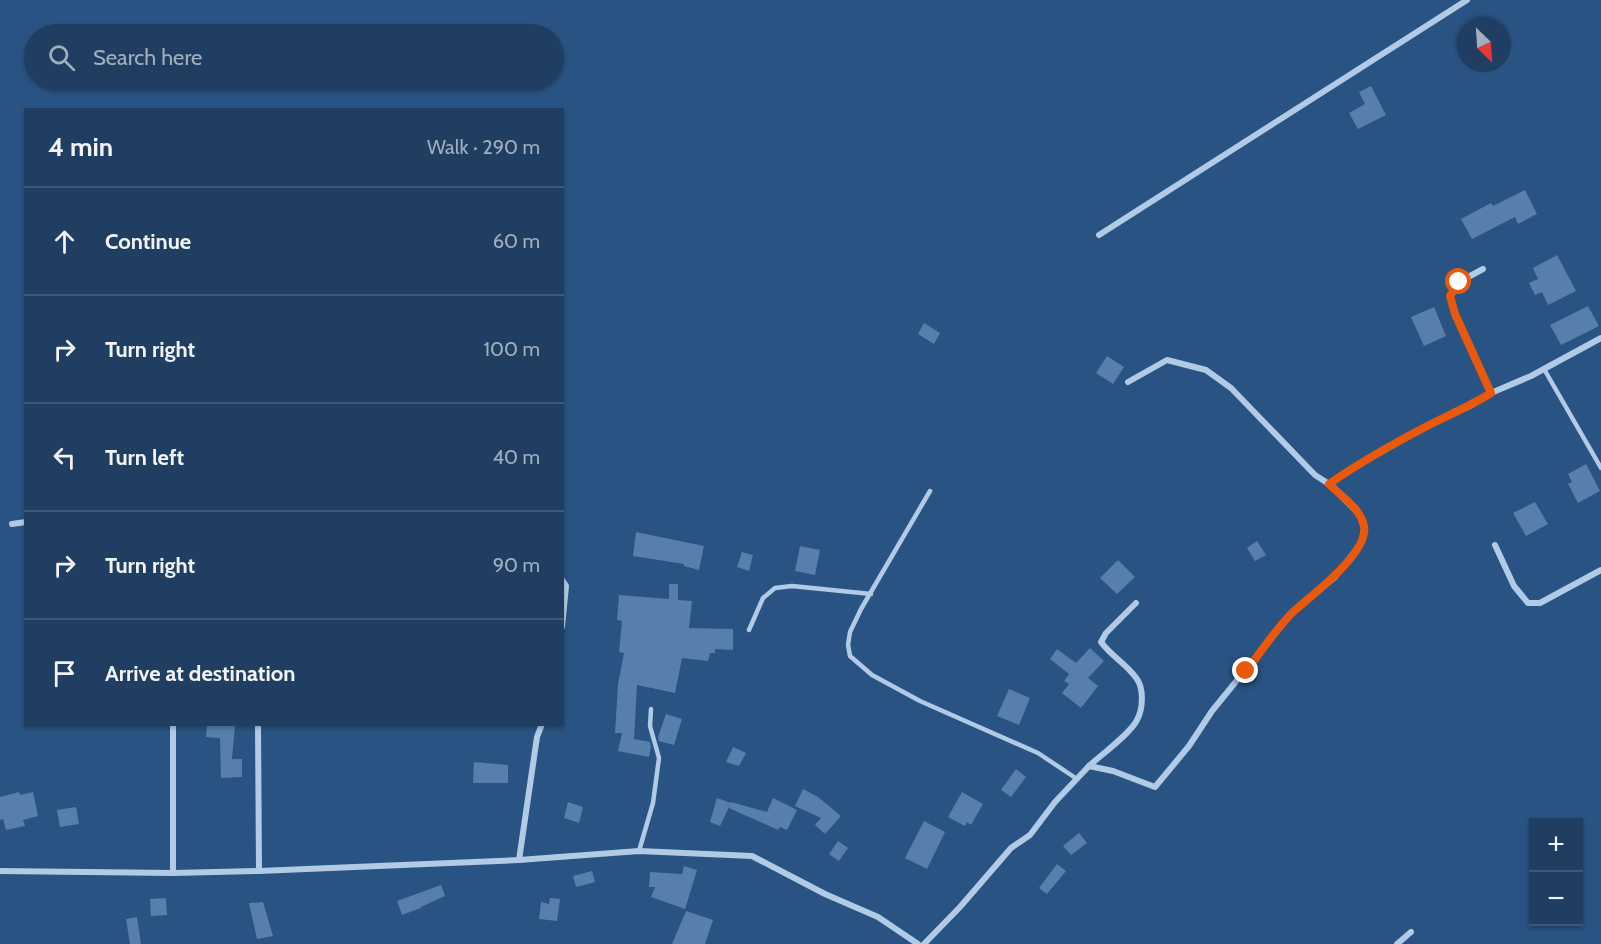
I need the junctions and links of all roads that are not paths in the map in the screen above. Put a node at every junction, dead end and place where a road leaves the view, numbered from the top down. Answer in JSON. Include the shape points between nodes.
{"nodes":[{"id":1,"x":1467,"y":0,"type":"edge"},
{"id":2,"x":1099,"y":235,"type":"dead end"},
{"id":3,"x":1483,"y":269,"type":"dead end"},
{"id":4,"x":1601,"y":338,"type":"edge"},
{"id":5,"x":1544,"y":369,"type":"junction"},
{"id":6,"x":1128,"y":382,"type":"dead end"},
{"id":7,"x":1491,"y":393,"type":"junction"},
{"id":8,"x":1601,"y":468,"type":"edge"},
{"id":9,"x":1329,"y":484,"type":"junction"},
{"id":10,"x":930,"y":491,"type":"dead end"},
{"id":11,"x":24,"y":522,"type":"edge"},
{"id":12,"x":12,"y":524,"type":"dead end"},
{"id":13,"x":1495,"y":545,"type":"dead end"},
{"id":14,"x":1601,"y":570,"type":"edge"},
{"id":15,"x":564,"y":583,"type":"edge"},
{"id":16,"x":870,"y":594,"type":"junction"},
{"id":17,"x":1136,"y":603,"type":"dead end"},
{"id":18,"x":564,"y":606,"type":"edge"},
{"id":19,"x":748,"y":630,"type":"dead end"},
{"id":20,"x":651,"y":710,"type":"dead end"},
{"id":21,"x":173,"y":726,"type":"edge"},
{"id":22,"x":258,"y":726,"type":"edge"},
{"id":23,"x":541,"y":726,"type":"edge"},
{"id":24,"x":1089,"y":766,"type":"junction"},
{"id":25,"x":1077,"y":779,"type":"junction"},
{"id":26,"x":639,"y":850,"type":"junction"},
{"id":27,"x":519,"y":860,"type":"junction"},
{"id":28,"x":259,"y":871,"type":"junction"},
{"id":29,"x":0,"y":872,"type":"edge"},
{"id":30,"x":173,"y":873,"type":"junction"},
{"id":31,"x":1411,"y":932,"type":"dead end"},
{"id":32,"x":918,"y":944,"type":"edge"},
{"id":33,"x":924,"y":944,"type":"edge"},
{"id":34,"x":1397,"y":944,"type":"edge"}],
"edges":[{"from":1,"to":2,"type":"street"},
{"from":3,"to":7,"type":"street","via":[[1459,282],[1450,296]]},
{"from":4,"to":5,"type":"street"},
{"from":5,"to":7,"type":"street"},
{"from":5,"to":8,"type":"lane"},
{"from":6,"to":9,"type":"street","via":[[1167,360],[1206,370],[1231,388],[1314,475]]},
{"from":7,"to":9,"type":"street"},
{"from":9,"to":24,"type":"street","via":[[1360,515],[1364,528],[1362,542],[1335,576],[1291,614],[1155,787]]},
{"from":10,"to":16,"type":"lane"},
{"from":11,"to":12,"type":"street"},
{"from":13,"to":14,"type":"street","via":[[1514,586],[1528,603],[1540,603]]},
{"from":15,"to":18,"type":"street"},
{"from":16,"to":19,"type":"lane","via":[[792,586],[775,588],[763,597]]},
{"from":16,"to":25,"type":"lane","via":[[850,632],[850,656],[872,675],[920,701],[1038,753]]},
{"from":17,"to":24,"type":"street","via":[[1101,642],[1139,681],[1142,698],[1137,721]]},
{"from":20,"to":26,"type":"lane","via":[[650,726],[659,758],[653,803]]},
{"from":21,"to":30,"type":"street"},
{"from":22,"to":28,"type":"street"},
{"from":23,"to":27,"type":"street"},
{"from":24,"to":25,"type":"street"},
{"from":25,"to":33,"type":"street","via":[[1030,835],[1011,848]]},
{"from":26,"to":27,"type":"street"},
{"from":26,"to":32,"type":"street","via":[[752,856],[878,917]]},
{"from":27,"to":28,"type":"street"},
{"from":28,"to":30,"type":"street"},
{"from":29,"to":30,"type":"street"},
{"from":31,"to":34,"type":"street"}]}
